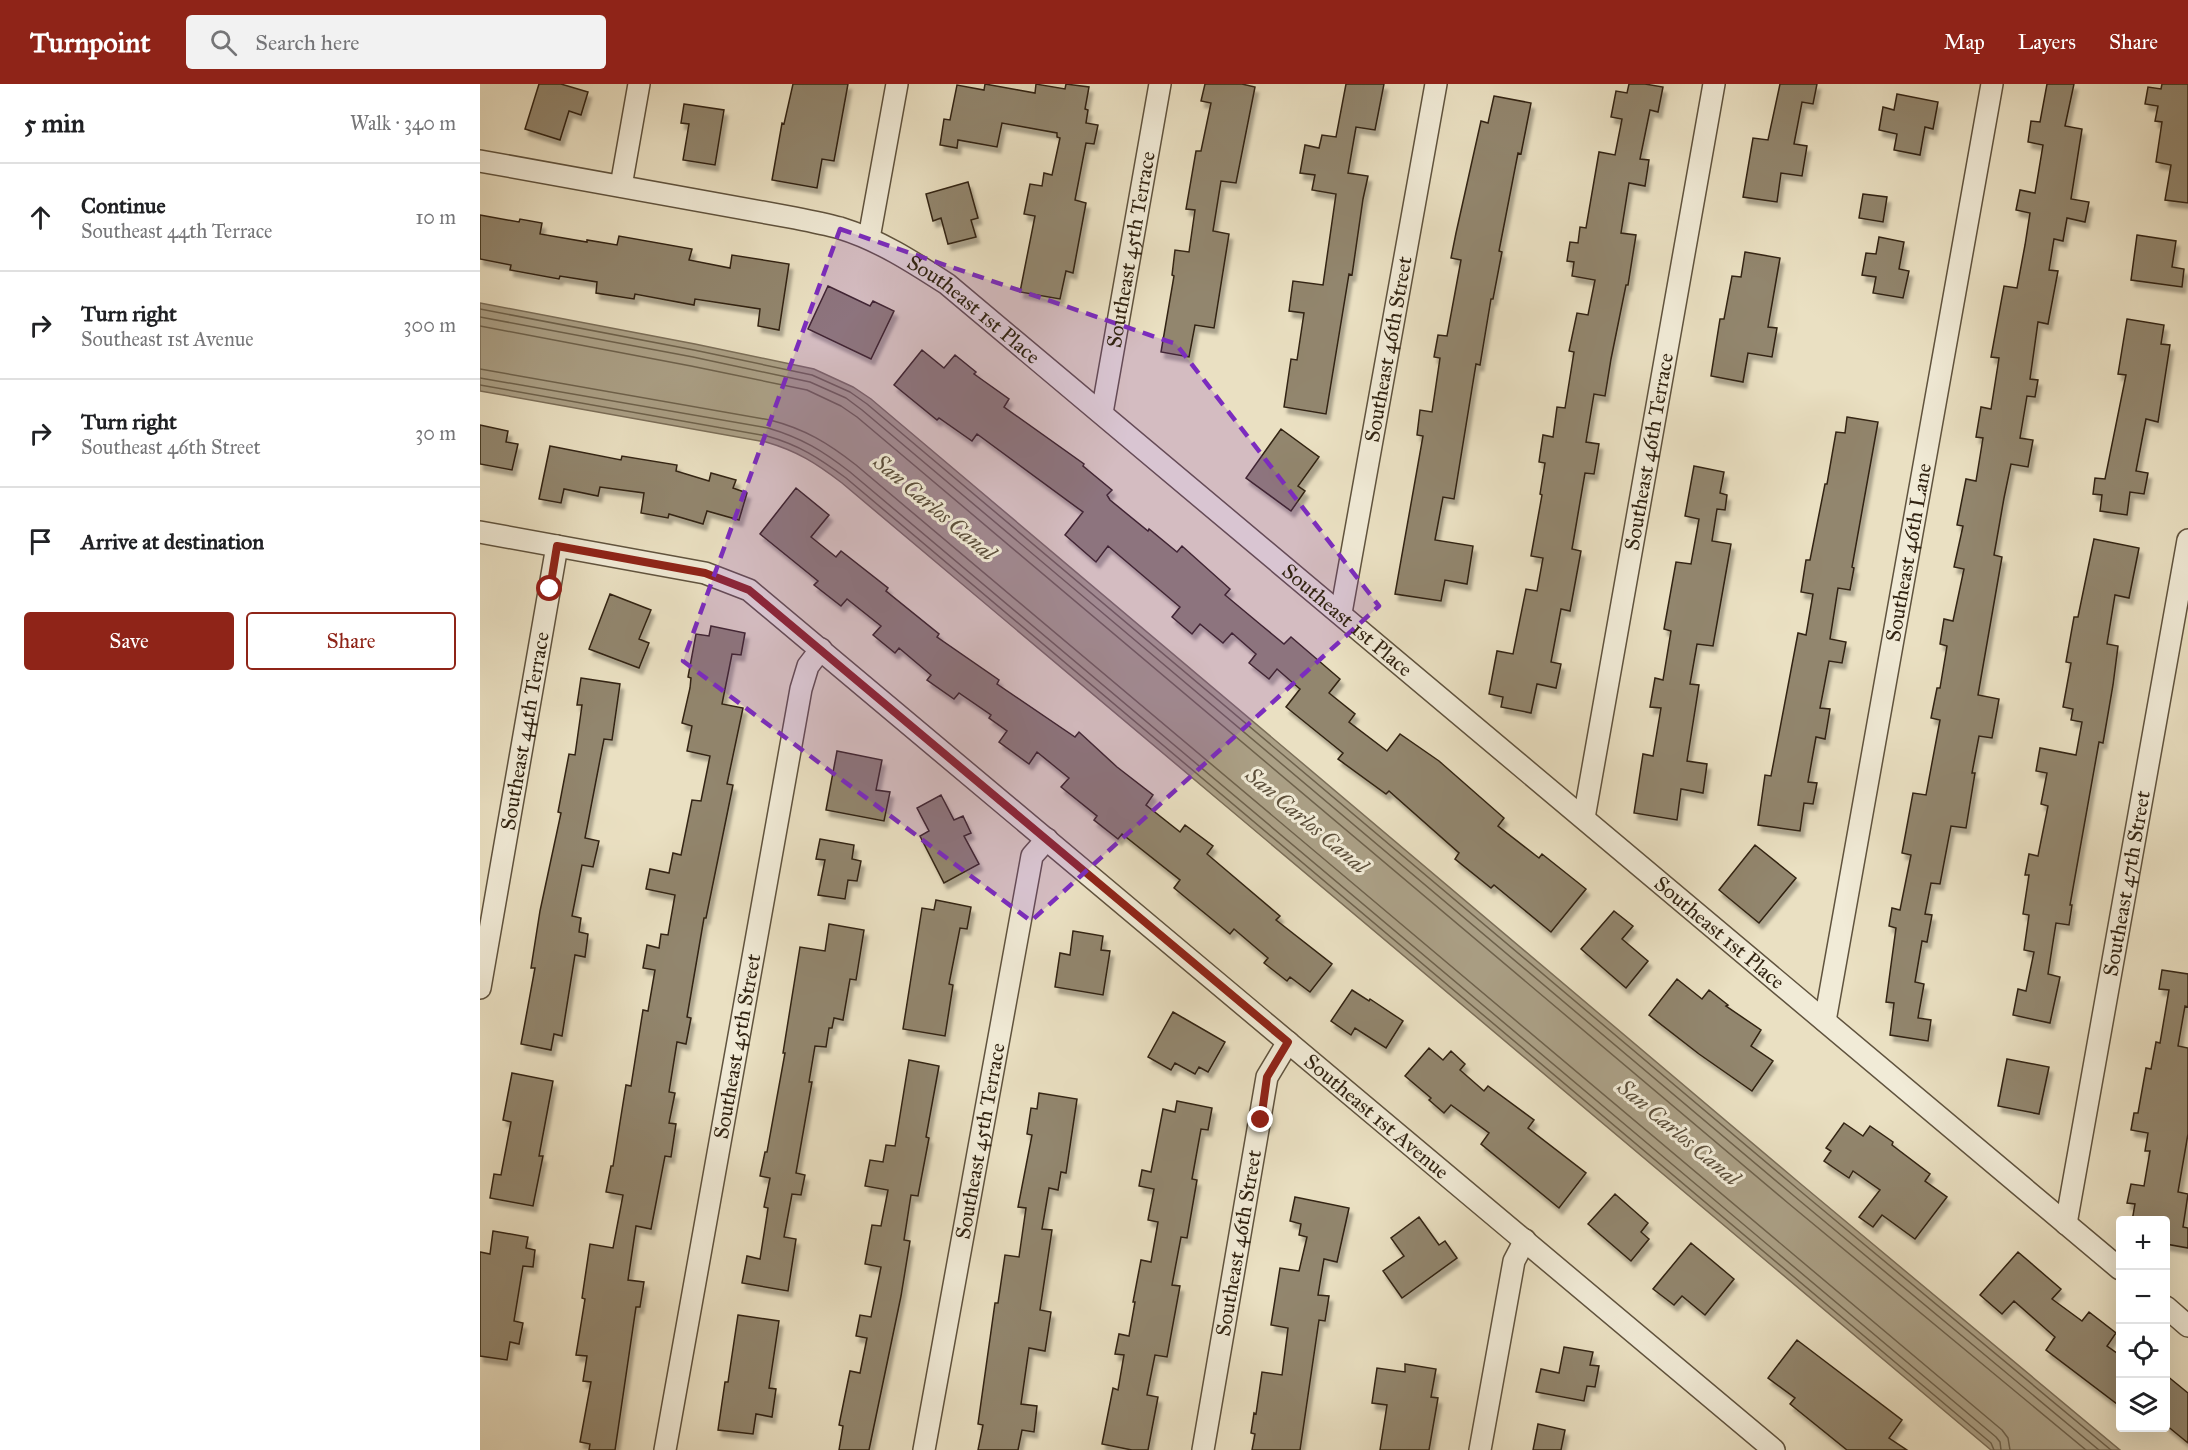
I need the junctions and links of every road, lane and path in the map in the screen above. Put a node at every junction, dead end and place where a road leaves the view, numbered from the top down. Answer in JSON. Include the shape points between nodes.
{"nodes":[{"id":1,"x":639,"y":84,"type":"edge"},
{"id":2,"x":897,"y":84,"type":"edge"},
{"id":3,"x":1160,"y":84,"type":"edge"},
{"id":4,"x":1436,"y":84,"type":"edge"},
{"id":5,"x":1714,"y":84,"type":"edge"},
{"id":6,"x":1992,"y":84,"type":"edge"},
{"id":7,"x":480,"y":161,"type":"edge"},
{"id":8,"x":621,"y":186,"type":"junction"},
{"id":9,"x":869,"y":238,"type":"junction"},
{"id":10,"x":1102,"y":413,"type":"junction"},
{"id":11,"x":480,"y":532,"type":"edge"},
{"id":12,"x":2188,"y":540,"type":"edge"},
{"id":13,"x":557,"y":546,"type":"junction"},
{"id":14,"x":1341,"y":613,"type":"junction"},
{"id":15,"x":821,"y":649,"type":"junction"},
{"id":16,"x":1584,"y":818,"type":"junction"},
{"id":17,"x":1047,"y":839,"type":"junction"},
{"id":18,"x":480,"y":988,"type":"edge"},
{"id":19,"x":1825,"y":1021,"type":"junction"},
{"id":20,"x":1288,"y":1042,"type":"junction"},
{"id":21,"x":2066,"y":1224,"type":"junction"},
{"id":22,"x":1525,"y":1240,"type":"junction"},
{"id":23,"x":2116,"y":1265,"type":"edge"},
{"id":24,"x":2170,"y":1310,"type":"edge"},
{"id":25,"x":2188,"y":1326,"type":"edge"},
{"id":26,"x":1771,"y":1449,"type":"edge"},
{"id":27,"x":665,"y":1450,"type":"edge"},
{"id":28,"x":924,"y":1450,"type":"edge"},
{"id":29,"x":1203,"y":1450,"type":"edge"},
{"id":30,"x":1480,"y":1450,"type":"edge"}],
"edges":[{"from":1,"to":8,"type":"street"},
{"from":2,"to":9,"type":"street"},
{"from":3,"to":10,"type":"street","name":"Southeast 45th Terrace"},
{"from":4,"to":14,"type":"street","name":"Southeast 46th Street"},
{"from":5,"to":16,"type":"street","name":"Southeast 46th Terrace"},
{"from":6,"to":19,"type":"street","name":"Southeast 46th Lane"},
{"from":7,"to":8,"type":"street","name":"Southeast 1st Place"},
{"from":8,"to":9,"type":"street","name":"Southeast 1st Place","via":[[795,218]]},
{"from":9,"to":10,"type":"street","name":"Southeast 1st Place","via":[[947,284]]},
{"from":10,"to":14,"type":"street","name":"Southeast 1st Place"},
{"from":11,"to":13,"type":"street","name":"Southeast 1st Avenue"},
{"from":12,"to":21,"type":"street","name":"Southeast 47th Street"},
{"from":13,"to":15,"type":"street","name":"Southeast 1st Avenue","via":[[727,580],[749,590]]},
{"from":13,"to":18,"type":"street","name":"Southeast 44th Terrace"},
{"from":14,"to":16,"type":"street","name":"Southeast 1st Place"},
{"from":15,"to":17,"type":"street","name":"Southeast 1st Avenue"},
{"from":15,"to":27,"type":"street","name":"Southeast 45th Street","via":[[808,666],[801,689]]},
{"from":16,"to":19,"type":"street","name":"Southeast 1st Place"},
{"from":17,"to":20,"type":"street","name":"Southeast 1st Avenue"},
{"from":17,"to":28,"type":"street","name":"Southeast 45th Terrace","via":[[1032,856]]},
{"from":19,"to":21,"type":"street","name":"Southeast 1st Place"},
{"from":20,"to":22,"type":"street","name":"Southeast 1st Avenue"},
{"from":20,"to":29,"type":"street","name":"Southeast 46th Street","via":[[1267,1077]]},
{"from":21,"to":23,"type":"street","name":"Southeast 1st Place"},
{"from":22,"to":26,"type":"street","name":"Southeast 1st Avenue"},
{"from":22,"to":30,"type":"street","via":[[1514,1261]]},
{"from":24,"to":25,"type":"street"}]}
